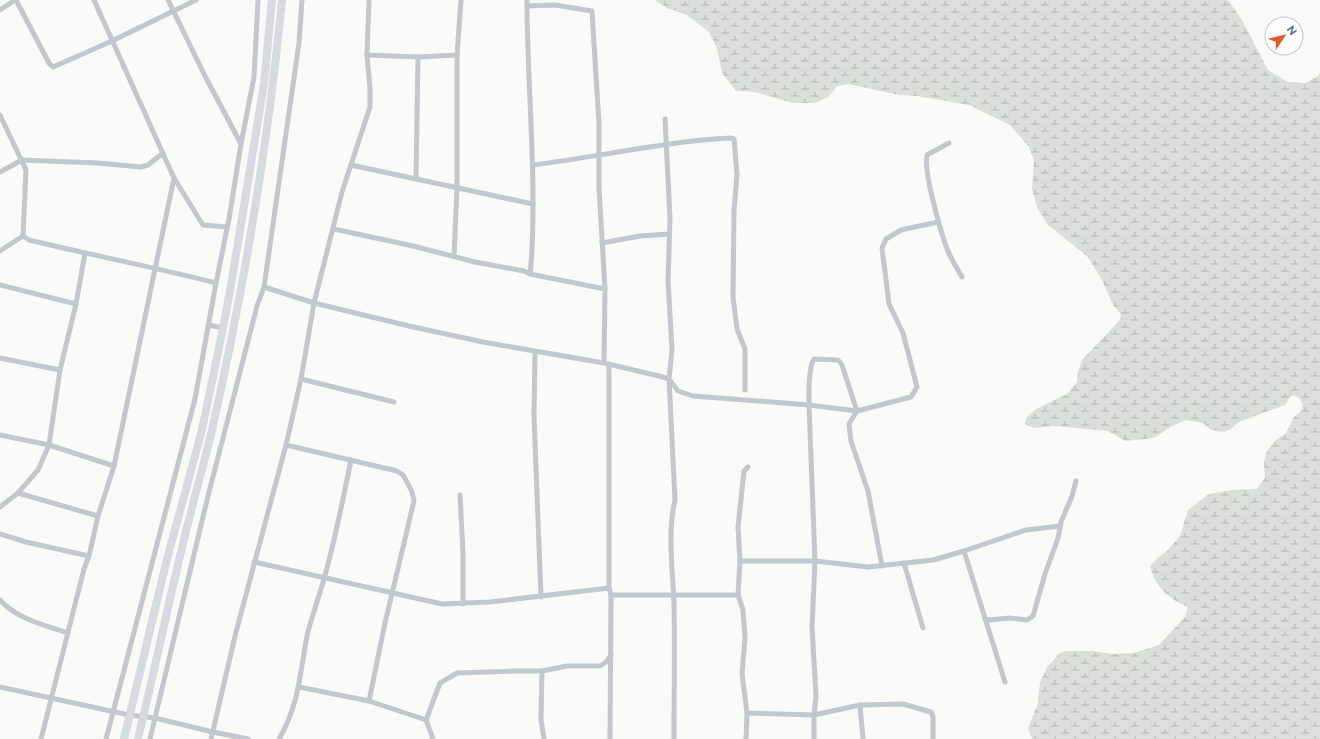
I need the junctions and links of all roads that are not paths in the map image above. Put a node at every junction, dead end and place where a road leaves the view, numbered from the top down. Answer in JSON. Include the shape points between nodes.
{"nodes":[{"id":1,"x":15,"y":0,"type":"edge"},
{"id":2,"x":94,"y":0,"type":"edge"},
{"id":3,"x":168,"y":0,"type":"edge"},
{"id":4,"x":196,"y":0,"type":"edge"},
{"id":5,"x":258,"y":0,"type":"edge"},
{"id":6,"x":272,"y":0,"type":"edge"},
{"id":7,"x":282,"y":0,"type":"edge"},
{"id":8,"x":302,"y":0,"type":"edge"},
{"id":9,"x":369,"y":0,"type":"edge"},
{"id":10,"x":462,"y":0,"type":"edge"},
{"id":11,"x":527,"y":3,"type":"edge"},
{"id":12,"x":0,"y":10,"type":"edge"},
{"id":13,"x":173,"y":11,"type":"junction"},
{"id":14,"x":112,"y":41,"type":"junction"},
{"id":15,"x":367,"y":55,"type":"junction"},
{"id":16,"x":457,"y":55,"type":"junction"},
{"id":17,"x":418,"y":57,"type":"junction"},
{"id":18,"x":0,"y":115,"type":"edge"},
{"id":19,"x":665,"y":119,"type":"dead end"},
{"id":20,"x":949,"y":143,"type":"dead end"},
{"id":21,"x":241,"y":144,"type":"junction"},
{"id":22,"x":667,"y":144,"type":"junction"},
{"id":23,"x":163,"y":154,"type":"junction"},
{"id":24,"x":600,"y":155,"type":"junction"},
{"id":25,"x":22,"y":160,"type":"junction"},
{"id":26,"x":533,"y":165,"type":"junction"},
{"id":27,"x":351,"y":166,"type":"junction"},
{"id":28,"x":0,"y":172,"type":"edge"},
{"id":29,"x":174,"y":178,"type":"junction"},
{"id":30,"x":416,"y":179,"type":"junction"},
{"id":31,"x":457,"y":188,"type":"junction"},
{"id":32,"x":533,"y":204,"type":"junction"},
{"id":33,"x":938,"y":222,"type":"junction"},
{"id":34,"x":227,"y":227,"type":"junction"},
{"id":35,"x":334,"y":229,"type":"junction"},
{"id":36,"x":669,"y":234,"type":"junction"},
{"id":37,"x":23,"y":236,"type":"junction"},
{"id":38,"x":602,"y":243,"type":"junction"},
{"id":39,"x":0,"y":251,"type":"edge"},
{"id":40,"x":85,"y":253,"type":"junction"},
{"id":41,"x":454,"y":256,"type":"junction"},
{"id":42,"x":155,"y":267,"type":"junction"},
{"id":43,"x":530,"y":274,"type":"junction"},
{"id":44,"x":962,"y":277,"type":"dead end"},
{"id":45,"x":216,"y":283,"type":"junction"},
{"id":46,"x":0,"y":285,"type":"edge"},
{"id":47,"x":264,"y":287,"type":"junction"},
{"id":48,"x":605,"y":289,"type":"junction"},
{"id":49,"x":314,"y":303,"type":"junction"},
{"id":50,"x":76,"y":304,"type":"junction"},
{"id":51,"x":208,"y":325,"type":"junction"},
{"id":52,"x":223,"y":328,"type":"junction"},
{"id":53,"x":535,"y":352,"type":"junction"},
{"id":54,"x":0,"y":358,"type":"edge"},
{"id":55,"x":606,"y":364,"type":"junction"},
{"id":56,"x":60,"y":370,"type":"junction"},
{"id":57,"x":301,"y":379,"type":"junction"},
{"id":58,"x":669,"y":379,"type":"junction"},
{"id":59,"x":745,"y":390,"type":"dead end"},
{"id":60,"x":394,"y":402,"type":"dead end"},
{"id":61,"x":809,"y":405,"type":"junction"},
{"id":62,"x":857,"y":411,"type":"junction"},
{"id":63,"x":0,"y":435,"type":"edge"},
{"id":64,"x":49,"y":445,"type":"junction"},
{"id":65,"x":286,"y":445,"type":"junction"},
{"id":66,"x":351,"y":460,"type":"junction"},
{"id":67,"x":114,"y":466,"type":"junction"},
{"id":68,"x":748,"y":467,"type":"dead end"},
{"id":69,"x":1076,"y":481,"type":"dead end"},
{"id":70,"x":18,"y":493,"type":"junction"},
{"id":71,"x":460,"y":495,"type":"dead end"},
{"id":72,"x":0,"y":507,"type":"edge"},
{"id":73,"x":98,"y":516,"type":"junction"},
{"id":74,"x":1060,"y":526,"type":"junction"},
{"id":75,"x":0,"y":534,"type":"edge"},
{"id":76,"x":964,"y":551,"type":"junction"},
{"id":77,"x":89,"y":556,"type":"junction"},
{"id":78,"x":740,"y":561,"type":"junction"},
{"id":79,"x":815,"y":561,"type":"junction"},
{"id":80,"x":254,"y":562,"type":"junction"},
{"id":81,"x":904,"y":563,"type":"junction"},
{"id":82,"x":882,"y":566,"type":"junction"},
{"id":83,"x":324,"y":579,"type":"junction"},
{"id":84,"x":609,"y":588,"type":"junction"},
{"id":85,"x":392,"y":593,"type":"junction"},
{"id":86,"x":674,"y":594,"type":"junction"},
{"id":87,"x":611,"y":595,"type":"junction"},
{"id":88,"x":738,"y":595,"type":"junction"},
{"id":89,"x":541,"y":597,"type":"junction"},
{"id":90,"x":0,"y":600,"type":"edge"},
{"id":91,"x":462,"y":604,"type":"junction"},
{"id":92,"x":985,"y":619,"type":"junction"},
{"id":93,"x":923,"y":628,"type":"dead end"},
{"id":94,"x":68,"y":633,"type":"junction"},
{"id":95,"x":611,"y":655,"type":"junction"},
{"id":96,"x":542,"y":671,"type":"junction"},
{"id":97,"x":1005,"y":682,"type":"dead end"},
{"id":98,"x":0,"y":687,"type":"edge"},
{"id":99,"x":299,"y":687,"type":"junction"},
{"id":100,"x":51,"y":698,"type":"junction"},
{"id":101,"x":369,"y":701,"type":"junction"},
{"id":102,"x":860,"y":705,"type":"junction"},
{"id":103,"x":112,"y":711,"type":"junction"},
{"id":104,"x":747,"y":713,"type":"junction"},
{"id":105,"x":129,"y":714,"type":"junction"},
{"id":106,"x":814,"y":715,"type":"junction"},
{"id":107,"x":144,"y":716,"type":"junction"},
{"id":108,"x":156,"y":718,"type":"junction"},
{"id":109,"x":426,"y":720,"type":"junction"},
{"id":110,"x":213,"y":732,"type":"junction"},
{"id":111,"x":41,"y":739,"type":"edge"},
{"id":112,"x":106,"y":739,"type":"edge"},
{"id":113,"x":124,"y":739,"type":"edge"},
{"id":114,"x":138,"y":739,"type":"edge"},
{"id":115,"x":150,"y":739,"type":"edge"},
{"id":116,"x":211,"y":739,"type":"edge"},
{"id":117,"x":248,"y":739,"type":"edge"},
{"id":118,"x":278,"y":739,"type":"edge"},
{"id":119,"x":433,"y":739,"type":"edge"},
{"id":120,"x":544,"y":739,"type":"edge"},
{"id":121,"x":610,"y":739,"type":"edge"},
{"id":122,"x":674,"y":739,"type":"edge"},
{"id":123,"x":746,"y":739,"type":"edge"},
{"id":124,"x":814,"y":739,"type":"edge"},
{"id":125,"x":864,"y":739,"type":"edge"},
{"id":126,"x":933,"y":739,"type":"edge"}],
"edges":[{"from":1,"to":12,"type":"street"},
{"from":1,"to":14,"type":"street","via":[[53,67]]},
{"from":2,"to":14,"type":"street"},
{"from":3,"to":13,"type":"street"},
{"from":4,"to":13,"type":"street"},
{"from":5,"to":21,"type":"street","via":[[253,84]]},
{"from":6,"to":52,"type":"main road","via":[[264,84]]},
{"from":7,"to":107,"type":"main road","via":[[268,126],[234,325],[212,430]]},
{"from":8,"to":47,"type":"street","via":[[299,43]]},
{"from":9,"to":15,"type":"street"},
{"from":10,"to":16,"type":"street"},
{"from":11,"to":24,"type":"street","via":[[592,10]]},
{"from":11,"to":26,"type":"street"},
{"from":13,"to":14,"type":"street"},
{"from":13,"to":21,"type":"street"},
{"from":14,"to":23,"type":"street"},
{"from":15,"to":17,"type":"street"},
{"from":15,"to":27,"type":"street","via":[[370,107]]},
{"from":16,"to":17,"type":"street"},
{"from":16,"to":31,"type":"street"},
{"from":17,"to":30,"type":"street"},
{"from":18,"to":25,"type":"street"},
{"from":19,"to":22,"type":"street"},
{"from":20,"to":33,"type":"street","via":[[926,157]]},
{"from":21,"to":34,"type":"street"},
{"from":22,"to":24,"type":"street"},
{"from":22,"to":36,"type":"street"},
{"from":22,"to":59,"type":"street","via":[[719,138],[732,138],[734,141],[737,174],[734,211],[734,297],[737,329],[745,349]]},
{"from":23,"to":25,"type":"street","via":[[141,167]]},
{"from":23,"to":29,"type":"street"},
{"from":24,"to":26,"type":"street"},
{"from":24,"to":38,"type":"street"},
{"from":25,"to":28,"type":"street"},
{"from":25,"to":37,"type":"street","via":[[26,172]]},
{"from":26,"to":32,"type":"street"},
{"from":27,"to":30,"type":"street"},
{"from":27,"to":35,"type":"street"},
{"from":29,"to":34,"type":"street","via":[[203,225]]},
{"from":29,"to":42,"type":"street"},
{"from":30,"to":31,"type":"street"},
{"from":31,"to":32,"type":"street"},
{"from":31,"to":41,"type":"street"},
{"from":32,"to":43,"type":"street","via":[[533,254]]},
{"from":33,"to":44,"type":"street","via":[[948,250]]},
{"from":33,"to":62,"type":"street","via":[[901,230],[886,239],[882,248],[889,304],[903,334],[917,387],[911,397]]},
{"from":34,"to":45,"type":"street"},
{"from":35,"to":41,"type":"street"},
{"from":35,"to":49,"type":"street"},
{"from":36,"to":38,"type":"street"},
{"from":36,"to":58,"type":"street","via":[[668,280],[672,350]]},
{"from":37,"to":39,"type":"street"},
{"from":37,"to":40,"type":"street","via":[[28,240]]},
{"from":38,"to":48,"type":"street"},
{"from":40,"to":42,"type":"street"},
{"from":40,"to":50,"type":"street"},
{"from":41,"to":43,"type":"street"},
{"from":42,"to":45,"type":"street"},
{"from":42,"to":67,"type":"street"},
{"from":43,"to":48,"type":"street"},
{"from":45,"to":51,"type":"street"},
{"from":46,"to":50,"type":"street"},
{"from":47,"to":49,"type":"street"},
{"from":47,"to":108,"type":"street","via":[[211,484]]},
{"from":48,"to":55,"type":"street"},
{"from":49,"to":53,"type":"street","via":[[430,331]]},
{"from":49,"to":57,"type":"street"},
{"from":50,"to":56,"type":"street"},
{"from":51,"to":52,"type":"street"},
{"from":51,"to":103,"type":"street","via":[[195,399]]},
{"from":52,"to":105,"type":"main road","via":[[202,430]]},
{"from":53,"to":55,"type":"street"},
{"from":53,"to":89,"type":"street","via":[[534,416]]},
{"from":54,"to":56,"type":"street"},
{"from":55,"to":58,"type":"street"},
{"from":55,"to":84,"type":"street"},
{"from":56,"to":64,"type":"street"},
{"from":57,"to":60,"type":"street"},
{"from":57,"to":65,"type":"street"},
{"from":58,"to":61,"type":"street","via":[[678,391],[693,396]]},
{"from":58,"to":86,"type":"street","via":[[675,500],[672,521]]},
{"from":61,"to":62,"type":"street"},
{"from":61,"to":62,"type":"street","via":[[813,360],[836,360],[842,365]]},
{"from":61,"to":79,"type":"street"},
{"from":62,"to":82,"type":"street","via":[[849,424],[851,441],[868,491]]},
{"from":63,"to":64,"type":"street"},
{"from":64,"to":67,"type":"street"},
{"from":64,"to":70,"type":"street","via":[[38,470]]},
{"from":65,"to":66,"type":"street"},
{"from":65,"to":80,"type":"street"},
{"from":66,"to":83,"type":"street"},
{"from":66,"to":85,"type":"street","via":[[397,471],[405,478],[414,498]]},
{"from":67,"to":73,"type":"street"},
{"from":68,"to":78,"type":"street","via":[[744,471],[738,527]]},
{"from":69,"to":74,"type":"street"},
{"from":70,"to":72,"type":"street"},
{"from":70,"to":73,"type":"street"},
{"from":71,"to":91,"type":"street"},
{"from":73,"to":77,"type":"street"},
{"from":74,"to":76,"type":"street","via":[[1026,530]]},
{"from":74,"to":92,"type":"street","via":[[1034,616],[1027,620]]},
{"from":75,"to":77,"type":"street"},
{"from":76,"to":81,"type":"street","via":[[933,560]]},
{"from":76,"to":92,"type":"street"},
{"from":77,"to":94,"type":"street"},
{"from":78,"to":79,"type":"street"},
{"from":78,"to":88,"type":"street"},
{"from":79,"to":82,"type":"street","via":[[868,567]]},
{"from":79,"to":106,"type":"street","via":[[812,627],[816,696]]},
{"from":80,"to":83,"type":"street"},
{"from":80,"to":110,"type":"street"},
{"from":81,"to":82,"type":"street"},
{"from":81,"to":93,"type":"street"},
{"from":83,"to":85,"type":"street"},
{"from":83,"to":99,"type":"street","via":[[308,633]]},
{"from":84,"to":87,"type":"street"},
{"from":84,"to":89,"type":"street"},
{"from":85,"to":91,"type":"street","via":[[434,602]]},
{"from":85,"to":101,"type":"street"},
{"from":86,"to":87,"type":"street"},
{"from":86,"to":88,"type":"street"},
{"from":86,"to":122,"type":"street"},
{"from":87,"to":95,"type":"street"},
{"from":88,"to":104,"type":"street","via":[[743,610],[742,674]]},
{"from":89,"to":91,"type":"street"},
{"from":90,"to":94,"type":"street","via":[[14,613]]},
{"from":92,"to":97,"type":"street"},
{"from":94,"to":100,"type":"street"},
{"from":95,"to":96,"type":"street","via":[[600,666],[567,666]]},
{"from":95,"to":121,"type":"street"},
{"from":96,"to":109,"type":"street","via":[[457,673],[440,683]]},
{"from":96,"to":120,"type":"street","via":[[541,720]]},
{"from":98,"to":100,"type":"street"},
{"from":99,"to":101,"type":"street"},
{"from":99,"to":118,"type":"street","via":[[288,720]]},
{"from":100,"to":103,"type":"street"},
{"from":100,"to":111,"type":"street"},
{"from":101,"to":109,"type":"street"},
{"from":102,"to":106,"type":"street"},
{"from":102,"to":125,"type":"street"},
{"from":102,"to":126,"type":"street","via":[[903,704],[931,712]]},
{"from":103,"to":105,"type":"street"},
{"from":103,"to":112,"type":"street"},
{"from":104,"to":106,"type":"street"},
{"from":104,"to":123,"type":"street"},
{"from":105,"to":107,"type":"street"},
{"from":105,"to":113,"type":"main road"},
{"from":106,"to":124,"type":"street"},
{"from":107,"to":108,"type":"street"},
{"from":107,"to":114,"type":"main road"},
{"from":108,"to":110,"type":"street"},
{"from":108,"to":115,"type":"street"},
{"from":109,"to":119,"type":"street"},
{"from":110,"to":116,"type":"street"},
{"from":110,"to":117,"type":"street"}]}
